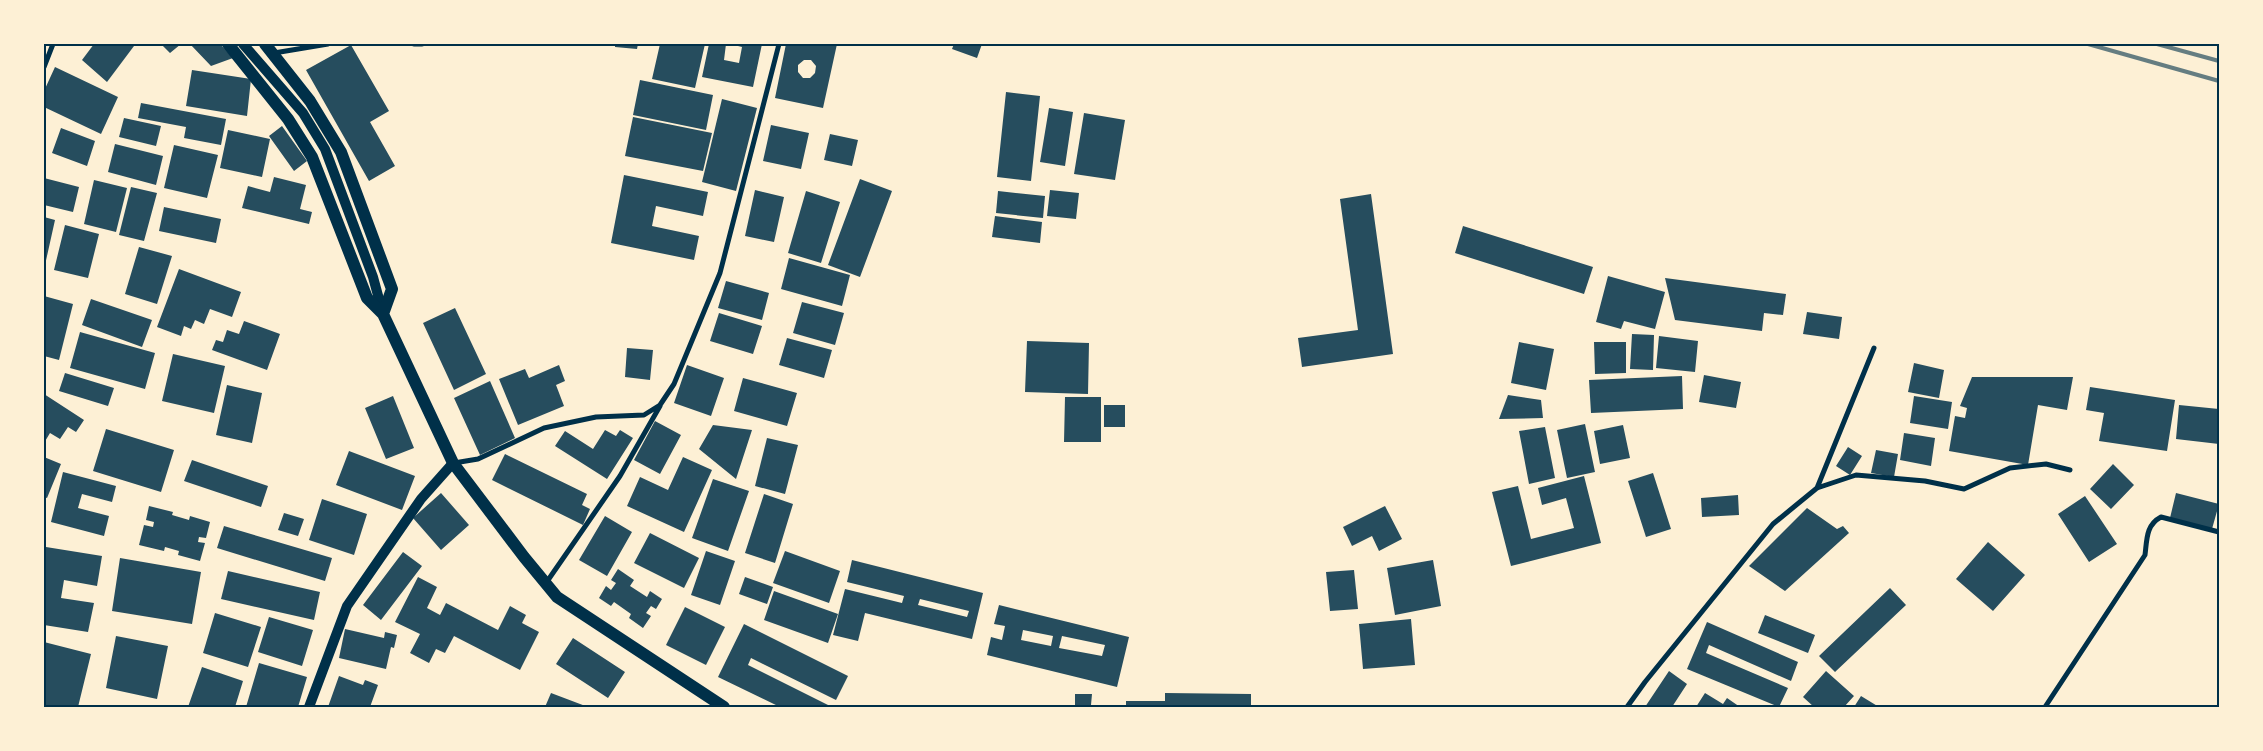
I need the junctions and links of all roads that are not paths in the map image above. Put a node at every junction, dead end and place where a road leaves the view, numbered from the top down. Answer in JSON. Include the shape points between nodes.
{"nodes":[{"id":1,"x":53,"y":44,"type":"edge"},
{"id":2,"x":228,"y":44,"type":"edge"},
{"id":3,"x":243,"y":44,"type":"edge"},
{"id":4,"x":328,"y":44,"type":"edge"},
{"id":5,"x":414,"y":44,"type":"edge"},
{"id":6,"x":422,"y":44,"type":"edge"},
{"id":7,"x":779,"y":44,"type":"edge"},
{"id":8,"x":269,"y":48,"type":"edge"},
{"id":9,"x":44,"y":67,"type":"edge"},
{"id":10,"x":383,"y":314,"type":"junction"},
{"id":11,"x":1874,"y":348,"type":"dead end"},
{"id":12,"x":660,"y":405,"type":"junction"},
{"id":13,"x":453,"y":463,"type":"junction"},
{"id":14,"x":2070,"y":470,"type":"dead end"},
{"id":15,"x":1817,"y":488,"type":"junction"},
{"id":16,"x":2219,"y":532,"type":"edge"},
{"id":17,"x":546,"y":583,"type":"junction"},
{"id":18,"x":309,"y":707,"type":"edge"},
{"id":19,"x":724,"y":707,"type":"edge"},
{"id":20,"x":1627,"y":707,"type":"edge"},
{"id":21,"x":2045,"y":707,"type":"edge"}],
"edges":[{"from":1,"to":9,"type":"street"},
{"from":2,"to":10,"type":"main road","via":[[288,119],[312,157],[367,298]]},
{"from":3,"to":10,"type":"main road","via":[[303,113],[325,149],[373,277]]},
{"from":4,"to":8,"type":"street"},
{"from":5,"to":6,"type":"street"},
{"from":7,"to":12,"type":"street","via":[[720,273],[678,376]]},
{"from":8,"to":10,"type":"main road","via":[[310,101],[341,152],[392,289]]},
{"from":10,"to":13,"type":"main road"},
{"from":11,"to":15,"type":"street"},
{"from":12,"to":13,"type":"street","via":[[644,415],[596,417],[544,428],[478,459]]},
{"from":12,"to":17,"type":"street","via":[[620,476]]},
{"from":13,"to":17,"type":"main road"},
{"from":13,"to":18,"type":"main road","via":[[421,500],[347,606]]},
{"from":14,"to":15,"type":"street","via":[[2046,464],[2010,468],[1964,489],[1856,475]]},
{"from":15,"to":20,"type":"street","via":[[1773,524]]},
{"from":16,"to":21,"type":"street","via":[[2161,517],[2153,521],[2144,555]]},
{"from":17,"to":19,"type":"main road","via":[[558,596]]}]}
